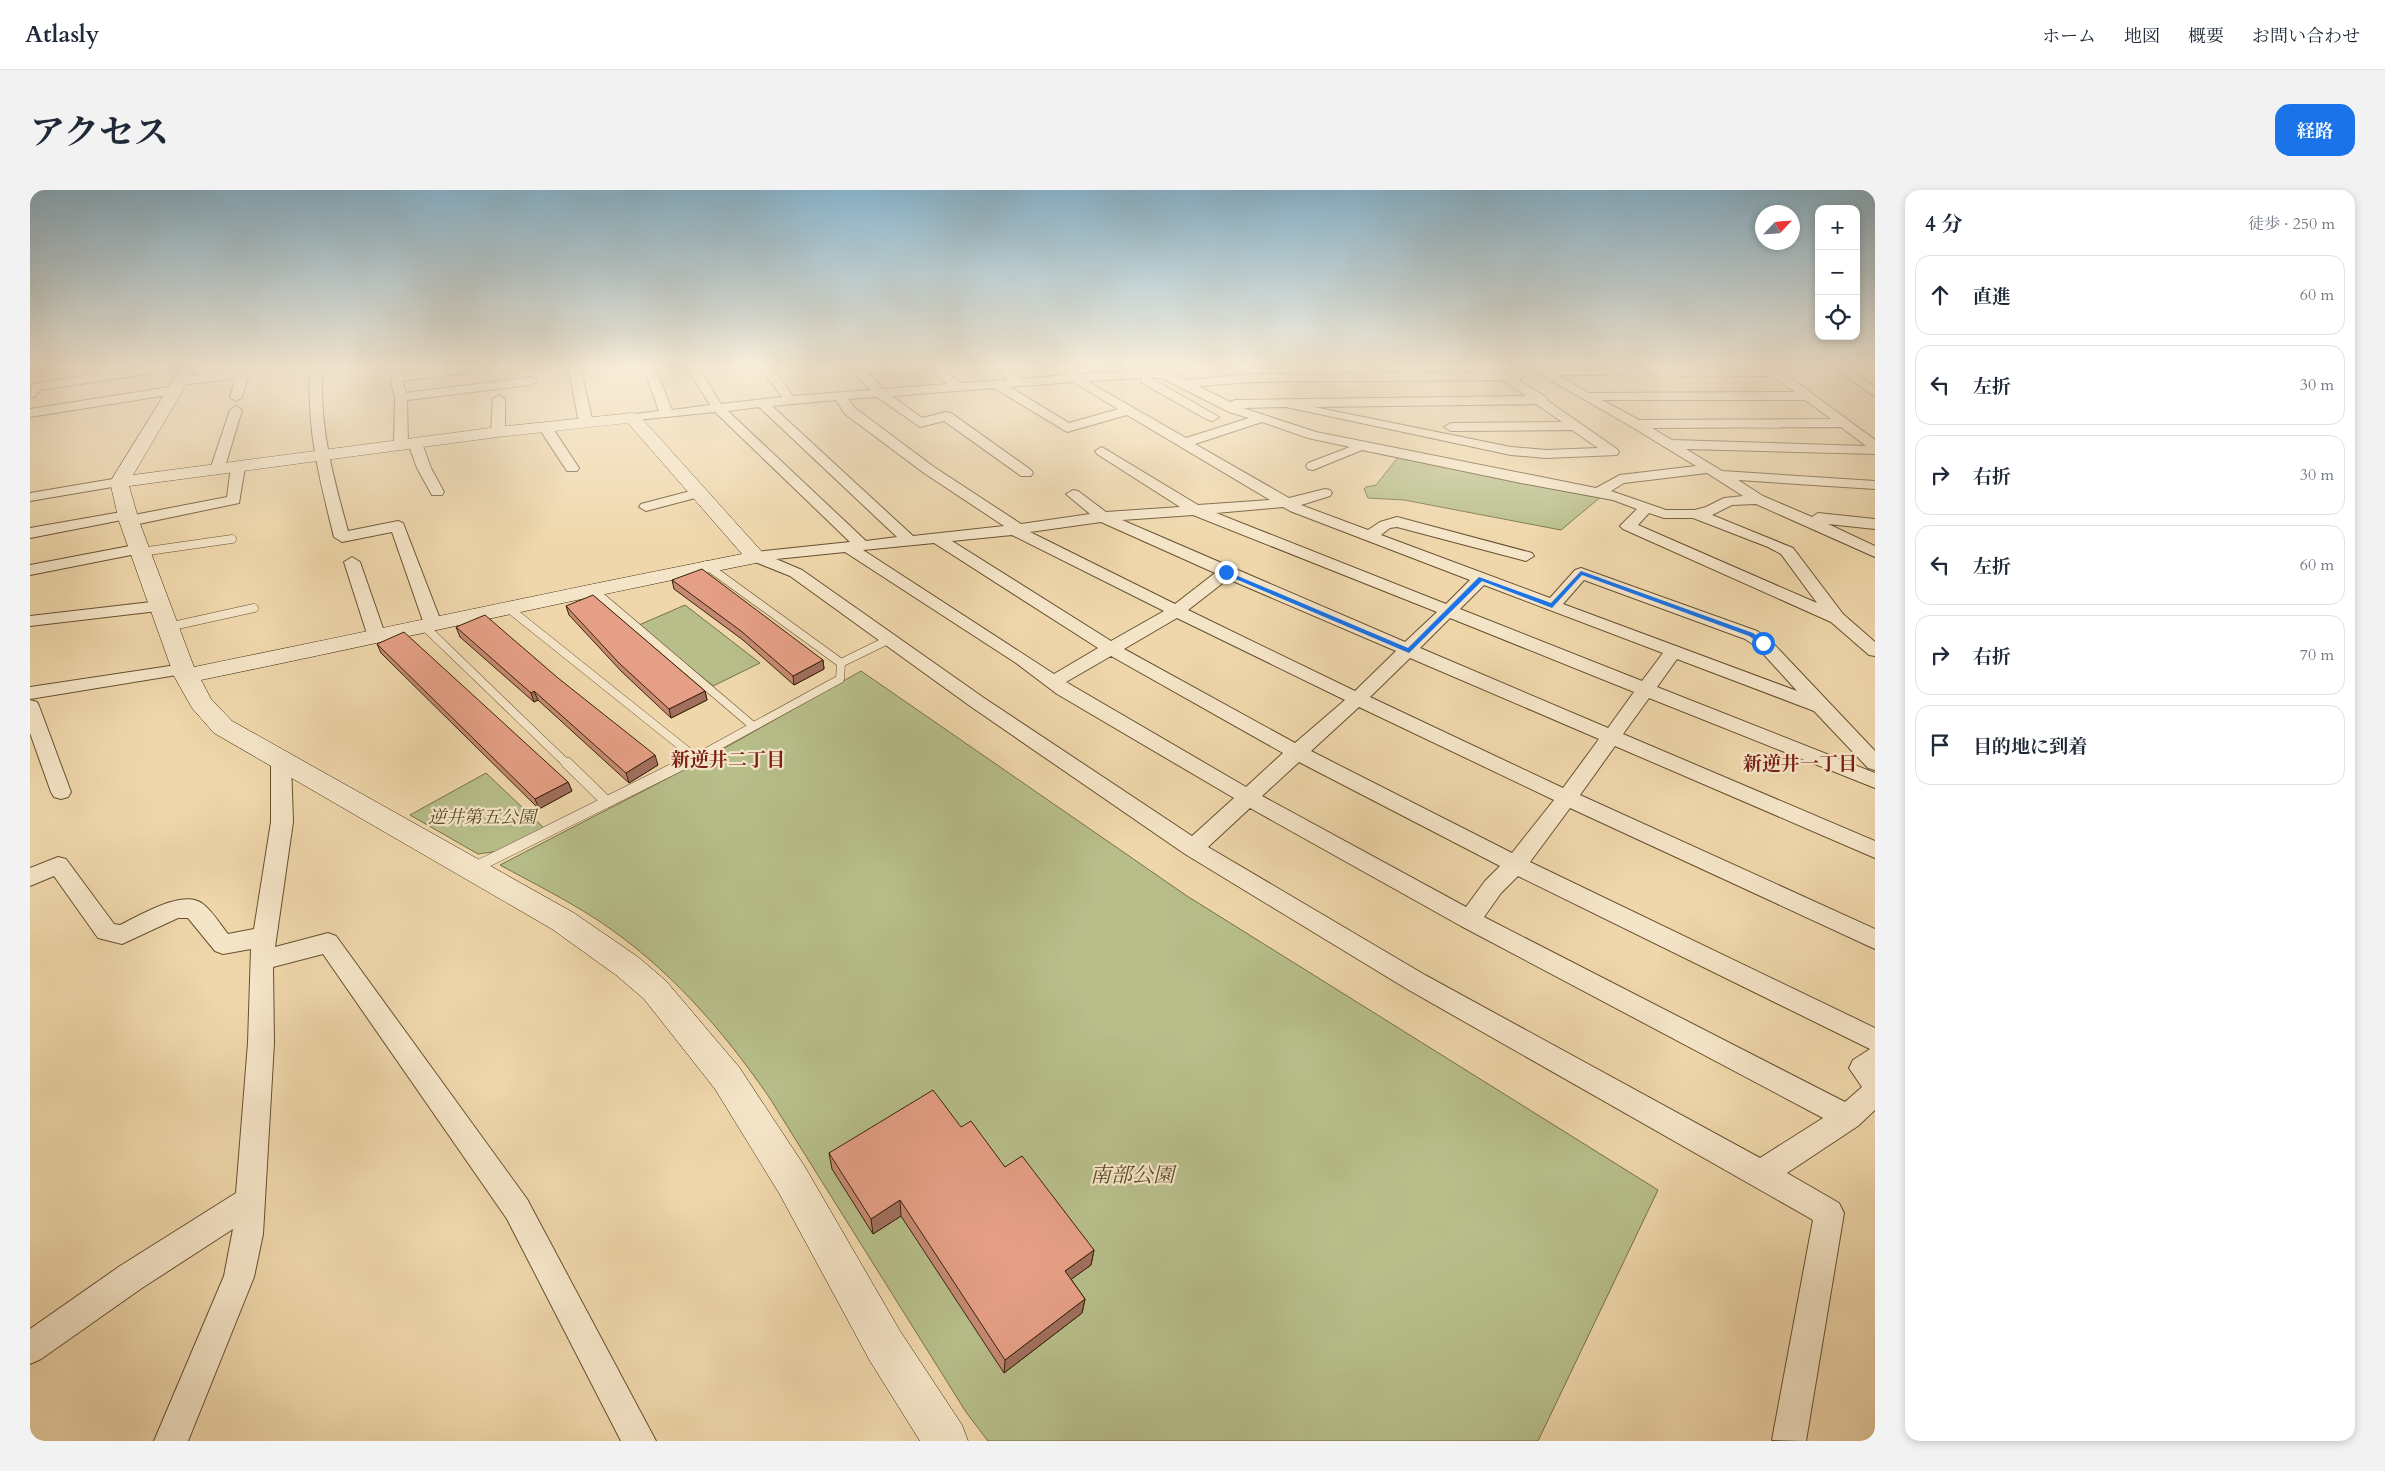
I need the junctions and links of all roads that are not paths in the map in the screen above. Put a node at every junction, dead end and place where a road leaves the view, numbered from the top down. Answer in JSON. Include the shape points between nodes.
{"nodes":[{"id":1,"x":152,"y":424,"type":"edge"},
{"id":2,"x":230,"y":424,"type":"edge"},
{"id":3,"x":318,"y":424,"type":"edge"},
{"id":4,"x":405,"y":424,"type":"edge"},
{"id":5,"x":498,"y":424,"type":"edge"},
{"id":6,"x":566,"y":424,"type":"edge"},
{"id":7,"x":638,"y":424,"type":"edge"},
{"id":8,"x":734,"y":424,"type":"edge"},
{"id":9,"x":784,"y":424,"type":"edge"},
{"id":10,"x":868,"y":424,"type":"edge"},
{"id":11,"x":958,"y":424,"type":"edge"},
{"id":12,"x":1061,"y":424,"type":"edge"},
{"id":13,"x":1079,"y":424,"type":"edge"},
{"id":14,"x":1153,"y":424,"type":"edge"},
{"id":15,"x":1242,"y":424,"type":"edge"},
{"id":16,"x":1281,"y":424,"type":"edge"},
{"id":17,"x":1383,"y":424,"type":"edge"},
{"id":18,"x":1449,"y":424,"type":"edge"},
{"id":19,"x":1512,"y":424,"type":"edge"},
{"id":20,"x":1637,"y":424,"type":"edge"},
{"id":21,"x":1848,"y":424,"type":"edge"},
{"id":22,"x":1577,"y":426,"type":"joint"},
{"id":23,"x":545,"y":427,"type":"junction"},
{"id":24,"x":1552,"y":427,"type":"junction"},
{"id":25,"x":498,"y":432,"type":"junction"},
{"id":26,"x":1461,"y":440,"type":"junction"},
{"id":27,"x":1184,"y":443,"type":"junction"},
{"id":28,"x":408,"y":444,"type":"junction"},
{"id":29,"x":1670,"y":444,"type":"junction"},
{"id":30,"x":1358,"y":445,"type":"junction"},
{"id":31,"x":1875,"y":446,"type":"edge"},
{"id":32,"x":1875,"y":450,"type":"edge"},
{"id":33,"x":1102,"y":451,"type":"dead end"},
{"id":34,"x":1584,"y":453,"type":"junction"},
{"id":35,"x":321,"y":456,"type":"junction"},
{"id":36,"x":1313,"y":466,"type":"dead end"},
{"id":37,"x":238,"y":468,"type":"junction"},
{"id":38,"x":572,"y":468,"type":"dead end"},
{"id":39,"x":217,"y":470,"type":"junction"},
{"id":40,"x":1713,"y":472,"type":"junction"},
{"id":41,"x":1026,"y":473,"type":"dead end"},
{"id":42,"x":1620,"y":479,"type":"junction"},
{"id":43,"x":119,"y":482,"type":"junction"},
{"id":44,"x":1875,"y":485,"type":"edge"},
{"id":45,"x":437,"y":492,"type":"dead end"},
{"id":46,"x":698,"y":493,"type":"junction"},
{"id":47,"x":1325,"y":493,"type":"dead end"},
{"id":48,"x":1601,"y":493,"type":"junction"},
{"id":49,"x":1073,"y":494,"type":"dead end"},
{"id":50,"x":30,"y":497,"type":"edge"},
{"id":51,"x":1758,"y":499,"type":"junction"},
{"id":52,"x":1288,"y":503,"type":"junction"},
{"id":53,"x":646,"y":507,"type":"dead end"},
{"id":54,"x":1646,"y":509,"type":"junction"},
{"id":55,"x":1195,"y":510,"type":"junction"},
{"id":56,"x":1694,"y":514,"type":"junction"},
{"id":57,"x":1798,"y":516,"type":"junction"},
{"id":58,"x":1103,"y":517,"type":"junction"},
{"id":59,"x":128,"y":518,"type":"junction"},
{"id":60,"x":1875,"y":524,"type":"edge"},
{"id":61,"x":1016,"y":530,"type":"junction"},
{"id":62,"x":30,"y":533,"type":"edge"},
{"id":63,"x":1371,"y":536,"type":"junction"},
{"id":64,"x":935,"y":537,"type":"junction"},
{"id":65,"x":232,"y":539,"type":"dead end"},
{"id":66,"x":908,"y":539,"type":"junction"},
{"id":67,"x":1469,"y":541,"type":"junction"},
{"id":68,"x":854,"y":545,"type":"junction"},
{"id":69,"x":141,"y":551,"type":"junction"},
{"id":70,"x":1875,"y":552,"type":"edge"},
{"id":71,"x":1526,"y":556,"type":"dead end"},
{"id":72,"x":756,"y":557,"type":"junction"},
{"id":73,"x":352,"y":562,"type":"dead end"},
{"id":74,"x":1441,"y":563,"type":"junction"},
{"id":75,"x":706,"y":565,"type":"junction"},
{"id":76,"x":30,"y":570,"type":"edge"},
{"id":77,"x":1226,"y":572,"type":"junction"},
{"id":78,"x":1481,"y":579,"type":"junction"},
{"id":79,"x":592,"y":589,"type":"junction"},
{"id":80,"x":160,"y":606,"type":"junction"},
{"id":81,"x":1552,"y":606,"type":"junction"},
{"id":82,"x":507,"y":607,"type":"junction"},
{"id":83,"x":254,"y":608,"type":"dead end"},
{"id":84,"x":1448,"y":611,"type":"junction"},
{"id":85,"x":1175,"y":612,"type":"junction"},
{"id":86,"x":1837,"y":618,"type":"junction"},
{"id":87,"x":30,"y":621,"type":"edge"},
{"id":88,"x":429,"y":625,"type":"junction"},
{"id":89,"x":168,"y":627,"type":"junction"},
{"id":90,"x":377,"y":637,"type":"junction"},
{"id":91,"x":890,"y":640,"type":"junction"},
{"id":92,"x":1113,"y":650,"type":"junction"},
{"id":93,"x":1409,"y":651,"type":"junction"},
{"id":94,"x":1875,"y":651,"type":"edge"},
{"id":95,"x":1674,"y":652,"type":"junction"},
{"id":96,"x":841,"y":663,"type":"junction"},
{"id":97,"x":185,"y":672,"type":"junction"},
{"id":98,"x":1052,"y":682,"type":"junction"},
{"id":99,"x":1647,"y":690,"type":"junction"},
{"id":100,"x":30,"y":693,"type":"edge"},
{"id":101,"x":1357,"y":698,"type":"junction"},
{"id":102,"x":30,"y":706,"type":"edge"},
{"id":103,"x":1822,"y":707,"type":"junction"},
{"id":104,"x":753,"y":726,"type":"junction"},
{"id":105,"x":1612,"y":738,"type":"junction"},
{"id":106,"x":1297,"y":752,"type":"junction"},
{"id":107,"x":696,"y":758,"type":"junction"},
{"id":108,"x":281,"y":762,"type":"junction"},
{"id":109,"x":1875,"y":763,"type":"edge"},
{"id":110,"x":1875,"y":781,"type":"edge"},
{"id":111,"x":61,"y":792,"type":"dead end"},
{"id":112,"x":1248,"y":798,"type":"junction"},
{"id":113,"x":1566,"y":799,"type":"junction"},
{"id":114,"x":608,"y":802,"type":"junction"},
{"id":115,"x":1193,"y":848,"type":"junction"},
{"id":116,"x":1875,"y":850,"type":"edge"},
{"id":117,"x":1516,"y":864,"type":"junction"},
{"id":118,"x":471,"y":870,"type":"junction"},
{"id":119,"x":30,"y":878,"type":"edge"},
{"id":120,"x":1469,"y":920,"type":"junction"},
{"id":121,"x":1875,"y":940,"type":"edge"},
{"id":122,"x":263,"y":949,"type":"junction"},
{"id":123,"x":1875,"y":1040,"type":"edge"},
{"id":124,"x":1875,"y":1059,"type":"edge"},
{"id":125,"x":1875,"y":1082,"type":"edge"},
{"id":126,"x":1875,"y":1093,"type":"edge"},
{"id":127,"x":1848,"y":1117,"type":"junction"},
{"id":128,"x":1761,"y":1174,"type":"junction"},
{"id":129,"x":249,"y":1202,"type":"junction"},
{"id":130,"x":30,"y":1348,"type":"edge"},
{"id":131,"x":1789,"y":1440,"type":"edge"},
{"id":132,"x":171,"y":1441,"type":"edge"},
{"id":133,"x":640,"y":1441,"type":"edge"},
{"id":134,"x":946,"y":1441,"type":"edge"}],
"edges":[{"from":1,"to":43,"type":"street"},
{"from":2,"to":39,"type":"street"},
{"from":3,"to":35,"type":"street"},
{"from":4,"to":28,"type":"street"},
{"from":5,"to":25,"type":"street"},
{"from":6,"to":23,"type":"street"},
{"from":7,"to":46,"type":"street"},
{"from":8,"to":68,"type":"street"},
{"from":9,"to":66,"type":"street"},
{"from":10,"to":61,"type":"street"},
{"from":11,"to":41,"type":"street"},
{"from":12,"to":13,"type":"street","via":[[1067,428]]},
{"from":14,"to":27,"type":"street"},
{"from":15,"to":27,"type":"street"},
{"from":16,"to":30,"type":"street"},
{"from":17,"to":26,"type":"street"},
{"from":18,"to":26,"type":"street"},
{"from":19,"to":24,"type":"street"},
{"from":20,"to":29,"type":"street"},
{"from":21,"to":31,"type":"street"},
{"from":22,"to":24,"type":"street"},
{"from":22,"to":34,"type":"street","via":[[1612,452]]},
{"from":23,"to":25,"type":"street"},
{"from":23,"to":38,"type":"street"},
{"from":24,"to":34,"type":"street"},
{"from":25,"to":28,"type":"street"},
{"from":26,"to":34,"type":"street","via":[[1511,451]]},
{"from":27,"to":52,"type":"street"},
{"from":28,"to":35,"type":"street"},
{"from":28,"to":45,"type":"street"},
{"from":29,"to":32,"type":"street"},
{"from":29,"to":40,"type":"street"},
{"from":30,"to":36,"type":"street","via":[[1356,449]]},
{"from":30,"to":48,"type":"street"},
{"from":33,"to":55,"type":"street"},
{"from":34,"to":42,"type":"street"},
{"from":35,"to":37,"type":"street"},
{"from":35,"to":88,"type":"street","via":[[342,537],[398,526]]},
{"from":37,"to":39,"type":"street"},
{"from":37,"to":59,"type":"street","via":[[234,500]]},
{"from":39,"to":43,"type":"street"},
{"from":40,"to":42,"type":"street"},
{"from":40,"to":44,"type":"street"},
{"from":40,"to":51,"type":"street"},
{"from":42,"to":48,"type":"street"},
{"from":43,"to":50,"type":"street"},
{"from":43,"to":59,"type":"street"},
{"from":46,"to":53,"type":"street"},
{"from":46,"to":72,"type":"street"},
{"from":47,"to":52,"type":"street"},
{"from":48,"to":54,"type":"street"},
{"from":49,"to":58,"type":"street"},
{"from":51,"to":56,"type":"street","via":[[1729,501],[1710,511]]},
{"from":51,"to":57,"type":"street"},
{"from":52,"to":55,"type":"street"},
{"from":52,"to":63,"type":"street"},
{"from":54,"to":56,"type":"street","via":[[1664,514]]},
{"from":54,"to":86,"type":"street","via":[[1628,526]]},
{"from":55,"to":58,"type":"street"},
{"from":55,"to":84,"type":"street"},
{"from":56,"to":86,"type":"street","via":[[1787,551]]},
{"from":57,"to":60,"type":"street"},
{"from":57,"to":70,"type":"street"},
{"from":58,"to":61,"type":"street"},
{"from":58,"to":77,"type":"street"},
{"from":59,"to":62,"type":"street"},
{"from":59,"to":69,"type":"street"},
{"from":61,"to":64,"type":"street"},
{"from":61,"to":85,"type":"street"},
{"from":63,"to":67,"type":"street","via":[[1392,522]]},
{"from":63,"to":74,"type":"street"},
{"from":64,"to":66,"type":"street"},
{"from":64,"to":92,"type":"street"},
{"from":65,"to":69,"type":"lane"},
{"from":66,"to":68,"type":"street"},
{"from":67,"to":71,"type":"street"},
{"from":67,"to":74,"type":"street"},
{"from":68,"to":72,"type":"street"},
{"from":68,"to":98,"type":"street"},
{"from":69,"to":76,"type":"street"},
{"from":69,"to":80,"type":"street"},
{"from":72,"to":75,"type":"street"},
{"from":72,"to":91,"type":"street","via":[[796,573]]},
{"from":73,"to":90,"type":"street"},
{"from":74,"to":78,"type":"street"},
{"from":75,"to":79,"type":"street"},
{"from":75,"to":96,"type":"lane"},
{"from":77,"to":85,"type":"street"},
{"from":77,"to":93,"type":"street"},
{"from":78,"to":81,"type":"street"},
{"from":78,"to":84,"type":"street"},
{"from":79,"to":82,"type":"street"},
{"from":79,"to":104,"type":"lane"},
{"from":80,"to":87,"type":"street"},
{"from":80,"to":89,"type":"street"},
{"from":81,"to":95,"type":"street"},
{"from":81,"to":103,"type":"street","via":[[1581,573],[1751,635],[1763,643]]},
{"from":82,"to":88,"type":"street"},
{"from":82,"to":107,"type":"lane"},
{"from":83,"to":89,"type":"lane"},
{"from":84,"to":93,"type":"street"},
{"from":84,"to":99,"type":"street"},
{"from":85,"to":92,"type":"street"},
{"from":85,"to":101,"type":"street"},
{"from":86,"to":94,"type":"street"},
{"from":88,"to":90,"type":"street"},
{"from":88,"to":114,"type":"lane"},
{"from":89,"to":97,"type":"street"},
{"from":90,"to":97,"type":"street"},
{"from":91,"to":96,"type":"lane"},
{"from":91,"to":115,"type":"street"},
{"from":92,"to":98,"type":"street"},
{"from":92,"to":106,"type":"street"},
{"from":93,"to":101,"type":"street"},
{"from":93,"to":105,"type":"street"},
{"from":95,"to":99,"type":"street"},
{"from":95,"to":103,"type":"street"},
{"from":96,"to":104,"type":"lane","via":[[840,679]]},
{"from":97,"to":100,"type":"street"},
{"from":97,"to":108,"type":"street","via":[[201,703],[223,727]]},
{"from":98,"to":112,"type":"street"},
{"from":99,"to":105,"type":"street"},
{"from":99,"to":110,"type":"street"},
{"from":101,"to":106,"type":"street","via":[[1328,728]]},
{"from":101,"to":113,"type":"street"},
{"from":102,"to":111,"type":"street"},
{"from":103,"to":109,"type":"street"},
{"from":104,"to":107,"type":"lane"},
{"from":105,"to":113,"type":"street"},
{"from":105,"to":116,"type":"street"},
{"from":106,"to":112,"type":"street"},
{"from":106,"to":117,"type":"street"},
{"from":107,"to":114,"type":"lane"},
{"from":108,"to":118,"type":"street"},
{"from":108,"to":122,"type":"street","via":[[282,822]]},
{"from":112,"to":115,"type":"street"},
{"from":112,"to":120,"type":"street"},
{"from":113,"to":117,"type":"street"},
{"from":113,"to":121,"type":"street"},
{"from":114,"to":118,"type":"lane"},
{"from":115,"to":128,"type":"street","via":[[1416,982]]},
{"from":117,"to":120,"type":"street","via":[[1492,887]]},
{"from":117,"to":123,"type":"street"},
{"from":118,"to":134,"type":"street","via":[[564,922],[627,966],[655,990],[693,1033],[727,1078],[792,1180],[885,1346]]},
{"from":119,"to":122,"type":"street","via":[[58,865],[106,931],[122,935],[175,909],[194,909],[224,944]]},
{"from":120,"to":127,"type":"street"},
{"from":122,"to":129,"type":"street","via":[[261,1043]]},
{"from":122,"to":133,"type":"street","via":[[328,943],[516,1209]]},
{"from":124,"to":125,"type":"street","via":[[1862,1068]]},
{"from":126,"to":127,"type":"street"},
{"from":127,"to":128,"type":"street"},
{"from":128,"to":131,"type":"street","via":[[1829,1213]]},
{"from":129,"to":130,"type":"street","via":[[131,1277]]},
{"from":129,"to":132,"type":"street","via":[[248,1234],[239,1277]]}]}
